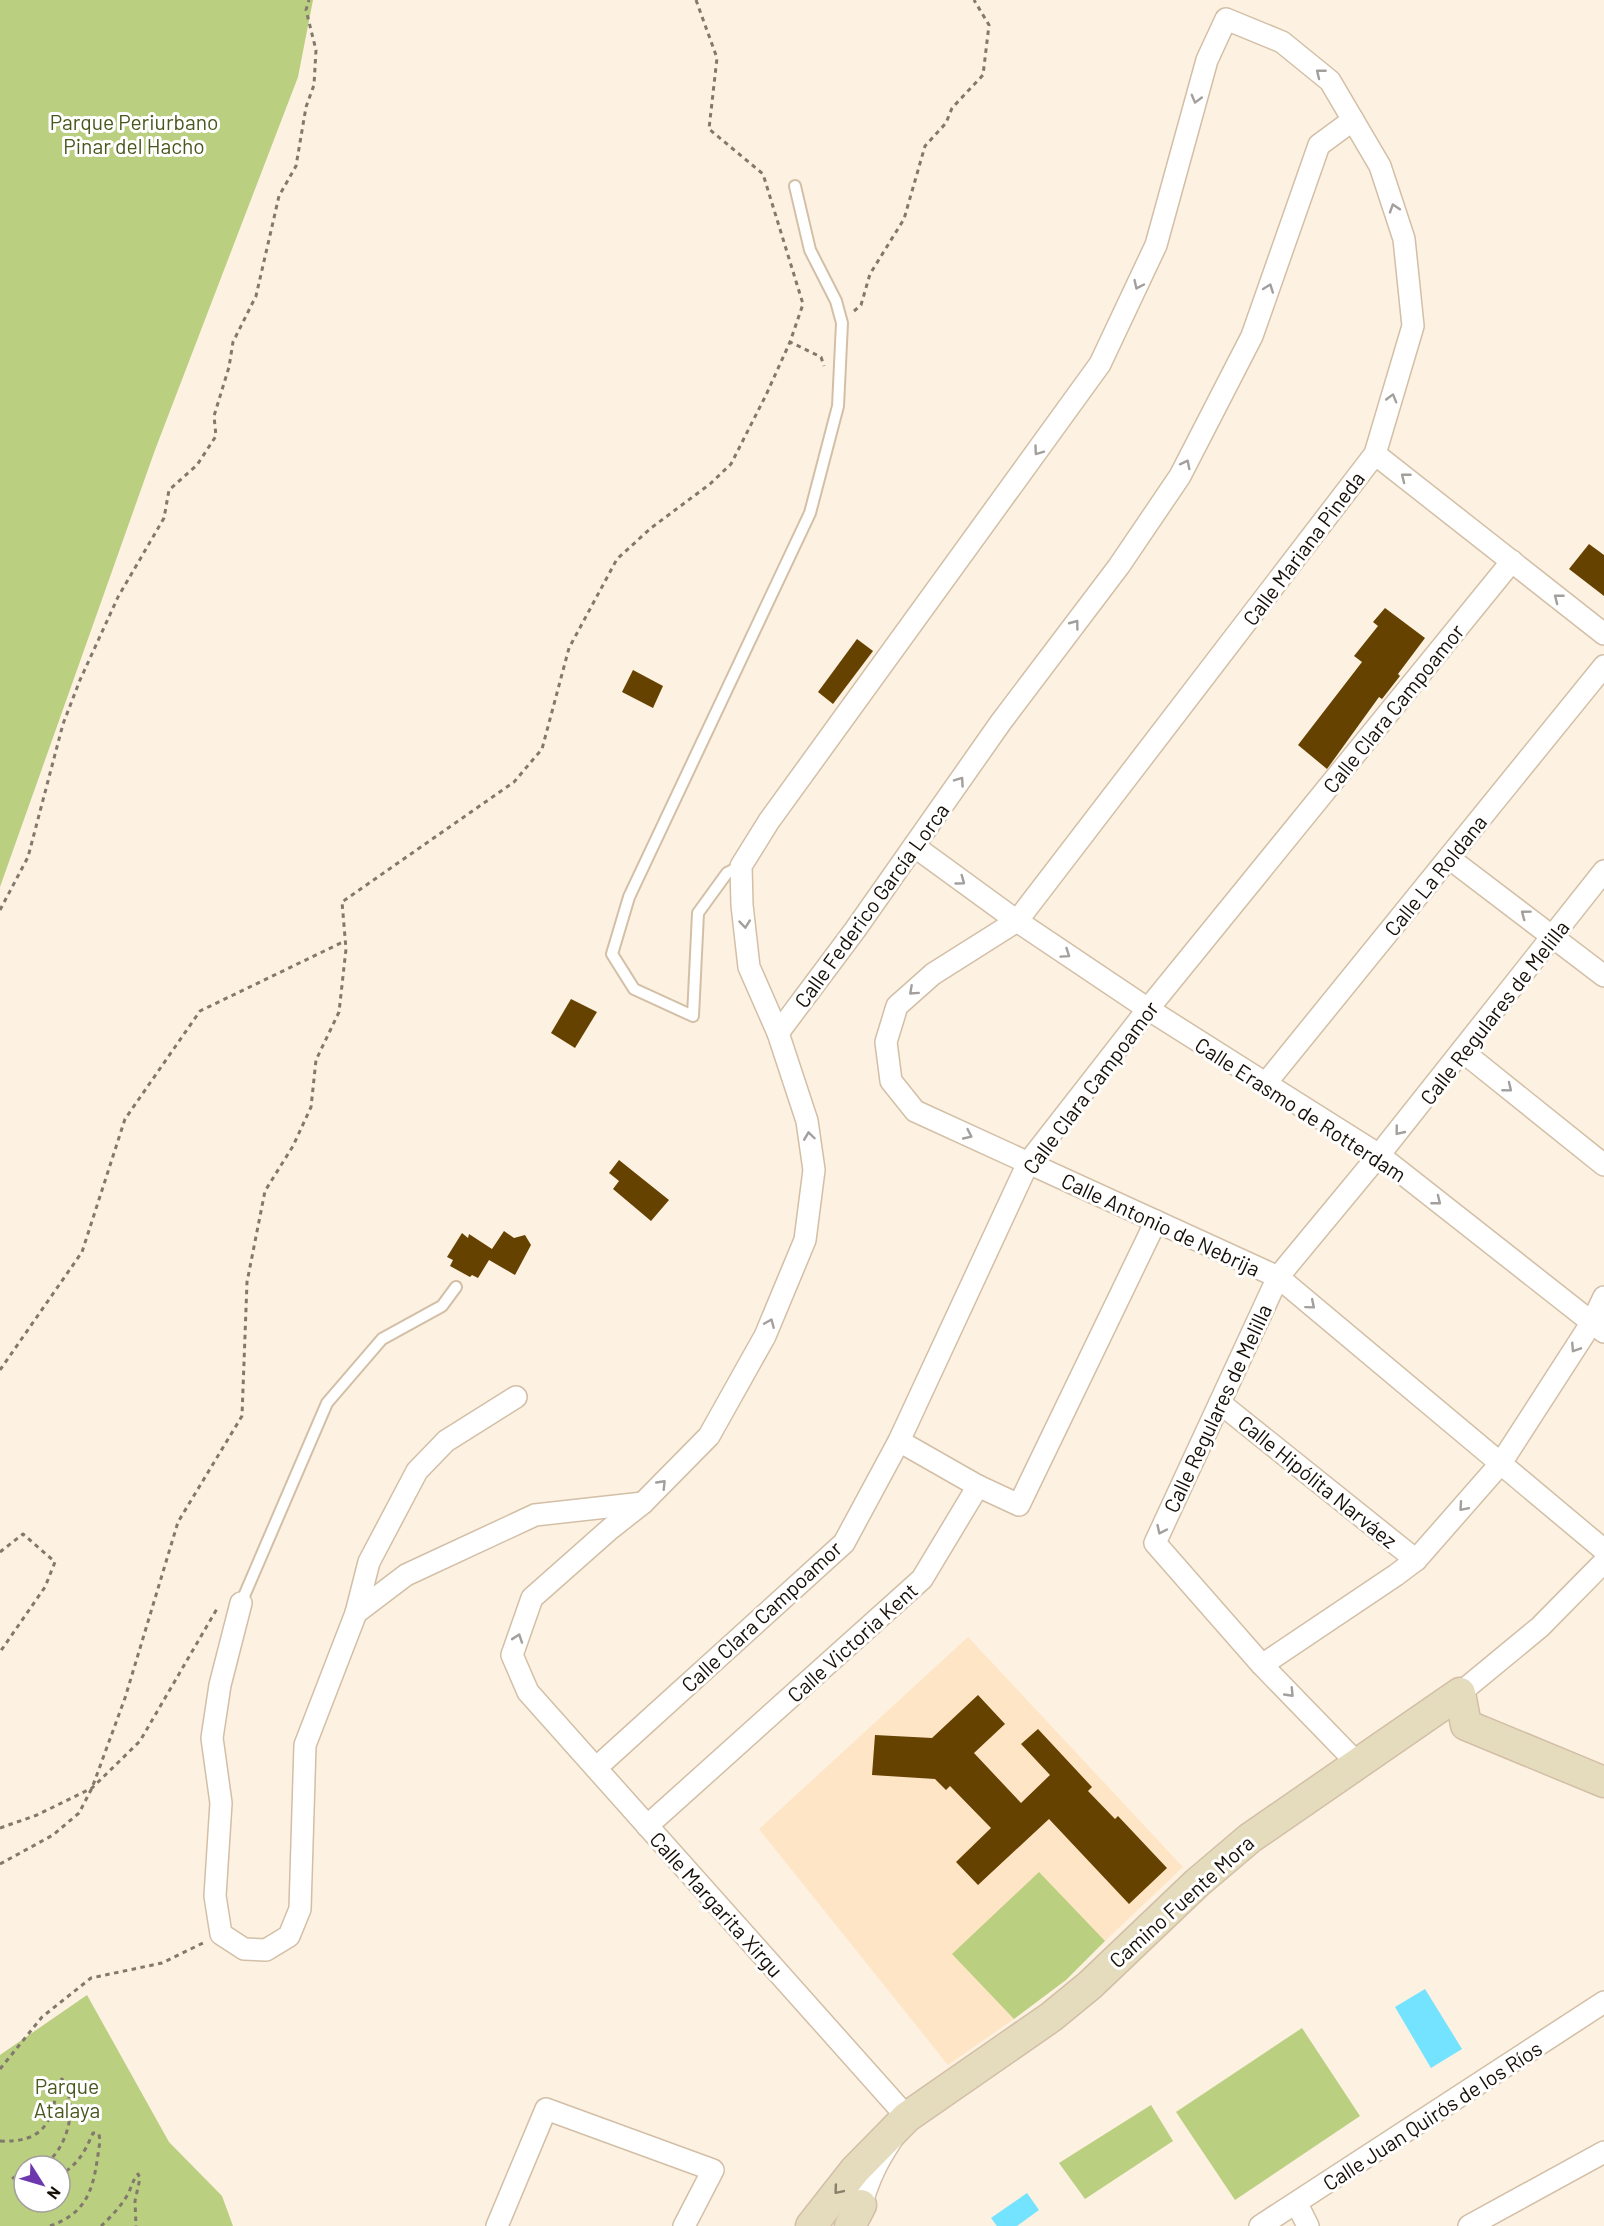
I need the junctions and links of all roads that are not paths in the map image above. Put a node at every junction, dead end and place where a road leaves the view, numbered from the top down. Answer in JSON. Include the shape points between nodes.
{"nodes":[{"id":1,"x":1353,"y":120,"type":"junction"},
{"id":2,"x":795,"y":186,"type":"dead end"},
{"id":3,"x":1375,"y":454,"type":"junction"},
{"id":4,"x":1512,"y":561,"type":"junction"},
{"id":5,"x":1604,"y":634,"type":"edge"},
{"id":6,"x":1604,"y":666,"type":"edge"},
{"id":7,"x":914,"y":846,"type":"junction"},
{"id":8,"x":1449,"y":858,"type":"junction"},
{"id":9,"x":741,"y":866,"type":"junction"},
{"id":10,"x":1604,"y":871,"type":"edge"},
{"id":11,"x":1017,"y":921,"type":"junction"},
{"id":12,"x":1554,"y":936,"type":"junction"},
{"id":13,"x":1604,"y":976,"type":"edge"},
{"id":14,"x":1148,"y":1010,"type":"junction"},
{"id":15,"x":778,"y":1033,"type":"junction"},
{"id":16,"x":1462,"y":1052,"type":"junction"},
{"id":17,"x":1266,"y":1083,"type":"junction"},
{"id":18,"x":1379,"y":1155,"type":"junction"},
{"id":19,"x":1028,"y":1163,"type":"junction"},
{"id":20,"x":1604,"y":1165,"type":"edge"},
{"id":21,"x":1156,"y":1221,"type":"junction"},
{"id":22,"x":1278,"y":1277,"type":"junction"},
{"id":23,"x":456,"y":1287,"type":"dead end"},
{"id":24,"x":1604,"y":1297,"type":"edge"},
{"id":25,"x":1598,"y":1327,"type":"edge"},
{"id":26,"x":516,"y":1397,"type":"dead end"},
{"id":27,"x":1220,"y":1403,"type":"junction"},
{"id":28,"x":898,"y":1441,"type":"junction"},
{"id":29,"x":1501,"y":1463,"type":"junction"},
{"id":30,"x":978,"y":1486,"type":"junction"},
{"id":31,"x":643,"y":1503,"type":"junction"},
{"id":32,"x":1604,"y":1550,"type":"edge"},
{"id":33,"x":1416,"y":1560,"type":"junction"},
{"id":34,"x":1604,"y":1562,"type":"edge"},
{"id":35,"x":241,"y":1603,"type":"joint"},
{"id":36,"x":356,"y":1613,"type":"junction"},
{"id":37,"x":1262,"y":1665,"type":"junction"},
{"id":38,"x":1460,"y":1693,"type":"junction"},
{"id":39,"x":1358,"y":1764,"type":"junction"},
{"id":40,"x":596,"y":1768,"type":"junction"},
{"id":41,"x":1604,"y":1782,"type":"edge"},
{"id":42,"x":647,"y":1826,"type":"junction"},
{"id":43,"x":1604,"y":2002,"type":"edge"},
{"id":44,"x":907,"y":2117,"type":"junction"},
{"id":45,"x":1604,"y":2152,"type":"edge"},
{"id":46,"x":1297,"y":2204,"type":"junction"},
{"id":47,"x":856,"y":2219,"type":"edge"},
{"id":48,"x":497,"y":2226,"type":"edge"},
{"id":49,"x":684,"y":2226,"type":"edge"},
{"id":50,"x":811,"y":2226,"type":"edge"},
{"id":51,"x":1260,"y":2226,"type":"edge"},
{"id":52,"x":1308,"y":2226,"type":"edge"},
{"id":53,"x":1469,"y":2226,"type":"edge"}],
"edges":[{"from":3,"to":1,"type":"street","name":"Calle Mariana Pineda","one_way":true,"via":[[1413,326],[1404,239],[1380,166]]},
{"from":7,"to":1,"type":"street","name":"Calle Federico García Lorca","one_way":true,"via":[[1001,722],[1119,566],[1180,476],[1252,336],[1319,145]]},
{"from":1,"to":9,"type":"street","name":"Calle Mariana Pineda","one_way":true,"via":[[1330,81],[1282,42],[1227,19],[1207,60],[1156,245],[1100,364]]},
{"from":2,"to":9,"type":"lane","via":[[810,250],[836,301],[842,323],[838,406],[810,513],[629,897],[612,954],[634,988],[693,1016],[698,913],[728,873]]},
{"from":4,"to":3,"type":"street","one_way":true},
{"from":3,"to":11,"type":"street","name":"Calle Mariana Pineda"},
{"from":5,"to":4,"type":"street","one_way":true},
{"from":4,"to":14,"type":"street","name":"Calle Clara Campoamor"},
{"from":6,"to":8,"type":"street","name":"Calle La Roldana"},
{"from":7,"to":11,"type":"street","one_way":true},
{"from":7,"to":15,"type":"street","name":"Calle Federico García Lorca"},
{"from":12,"to":8,"type":"street","one_way":true},
{"from":8,"to":17,"type":"street","name":"Calle La Roldana"},
{"from":9,"to":15,"type":"street","one_way":true,"via":[[749,967]]},
{"from":10,"to":12,"type":"street","name":"Calle Regulares de Melilla"},
{"from":11,"to":14,"type":"street","name":"Calle Erasmo de Rotterdam","one_way":true},
{"from":11,"to":19,"type":"street","name":"Calle Antonio de Nebrija","one_way":true,"via":[[933,974],[897,1005],[886,1042],[891,1081],[915,1111]]},
{"from":12,"to":13,"type":"street"},
{"from":12,"to":16,"type":"street","name":"Calle Regulares de Melilla"},
{"from":14,"to":17,"type":"street","name":"Calle Erasmo de Rotterdam"},
{"from":14,"to":19,"type":"street","name":"Calle Clara Campoamor"},
{"from":31,"to":15,"type":"street","one_way":true,"via":[[709,1436],[765,1336],[805,1240],[814,1170],[807,1121]]},
{"from":16,"to":18,"type":"street","name":"Calle Regulares de Melilla","one_way":true},
{"from":16,"to":20,"type":"street","one_way":true},
{"from":17,"to":18,"type":"street","name":"Calle Erasmo de Rotterdam"},
{"from":18,"to":22,"type":"street","name":"Calle Regulares de Melilla"},
{"from":18,"to":25,"type":"street","name":"Calle Erasmo de Rotterdam","one_way":true},
{"from":19,"to":21,"type":"street","name":"Calle Antonio de Nebrija"},
{"from":19,"to":28,"type":"street","name":"Calle Clara Campoamor"},
{"from":21,"to":22,"type":"street","name":"Calle Antonio de Nebrija"},
{"from":21,"to":30,"type":"street","via":[[1019,1505]]},
{"from":22,"to":27,"type":"street","name":"Calle Regulares de Melilla"},
{"from":22,"to":29,"type":"street","name":"Calle Antonio de Nebrija","one_way":true},
{"from":23,"to":35,"type":"lane","via":[[441,1306],[382,1339],[327,1403]]},
{"from":24,"to":25,"type":"street"},
{"from":25,"to":29,"type":"street","one_way":true},
{"from":26,"to":36,"type":"street","via":[[446,1440],[417,1471],[369,1562]]},
{"from":27,"to":33,"type":"street","name":"Calle Hipólita Narváez"},
{"from":27,"to":37,"type":"street","name":"Calle Regulares de Melilla","one_way":true,"via":[[1155,1543]]},
{"from":28,"to":30,"type":"street"},
{"from":28,"to":40,"type":"street","name":"Calle Clara Campoamor","via":[[844,1543]]},
{"from":29,"to":32,"type":"street","name":"Calle Antonio de Nebrija"},
{"from":29,"to":33,"type":"street","one_way":true},
{"from":30,"to":42,"type":"street","name":"Calle Victoria Kent","via":[[922,1579]]},
{"from":31,"to":36,"type":"street","via":[[535,1515],[406,1575]]},
{"from":40,"to":31,"type":"street","name":"Calle Margarita Xirgu","one_way":true,"via":[[528,1692],[512,1655],[532,1598]]},
{"from":33,"to":37,"type":"street"},
{"from":34,"to":38,"type":"street","name":"Camino Fuente Mora","via":[[1540,1626]]},
{"from":35,"to":36,"type":"street","via":[[220,1685],[212,1738],[221,1803],[215,1896],[221,1934],[244,1949],[266,1950],[289,1936],[300,1910],[305,1745]]},
{"from":37,"to":39,"type":"street","name":"Calle Regulares de Melilla","one_way":true},
{"from":38,"to":39,"type":"street","name":"Camino Fuente Mora"},
{"from":38,"to":41,"type":"street","via":[[1466,1725]]},
{"from":39,"to":44,"type":"street","name":"Camino Fuente Mora","via":[[1250,1838],[1051,2017]]},
{"from":40,"to":42,"type":"street","name":"Calle Margarita Xirgu"},
{"from":42,"to":44,"type":"street","name":"Calle Margarita Xirgu"},
{"from":43,"to":46,"type":"street","name":"Calle Juan Quirós de los Ríos"},
{"from":44,"to":47,"type":"street","name":"Camino Fuente Mora","via":[[871,2174]]},
{"from":44,"to":50,"type":"street","one_way":true,"via":[[855,2170]]},
{"from":45,"to":53,"type":"street"},
{"from":46,"to":51,"type":"street","name":"Calle Juan Quirós de los Ríos"},
{"from":46,"to":52,"type":"street"},
{"from":48,"to":49,"type":"street","via":[[546,2109],[713,2170]]}]}
